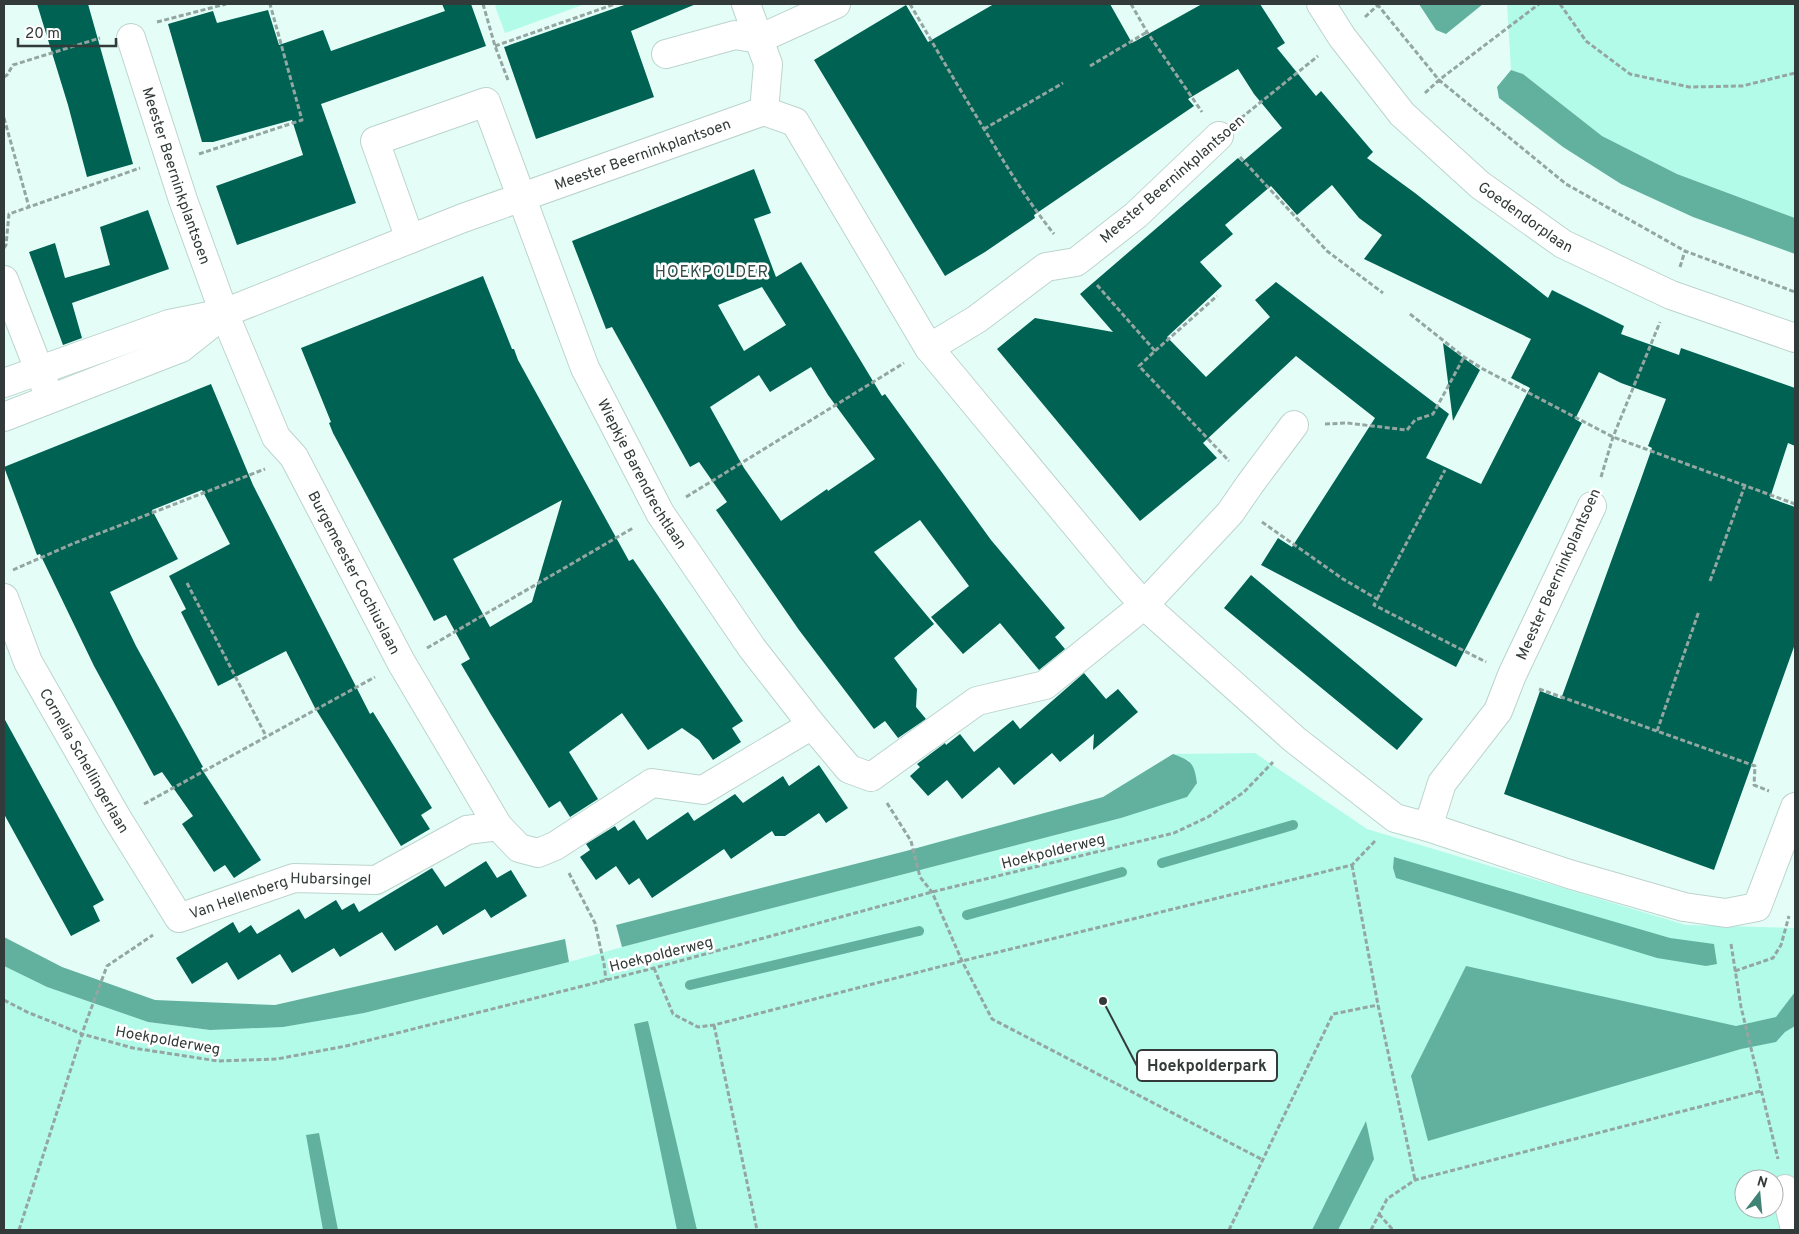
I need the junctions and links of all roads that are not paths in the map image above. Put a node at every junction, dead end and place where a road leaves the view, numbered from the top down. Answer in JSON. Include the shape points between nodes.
{"nodes":[{"id":1,"x":746,"y":4,"type":"edge"},
{"id":2,"x":836,"y":4,"type":"edge"},
{"id":3,"x":1321,"y":4,"type":"edge"},
{"id":4,"x":131,"y":38,"type":"dead end"},
{"id":5,"x":759,"y":39,"type":"junction"},
{"id":6,"x":666,"y":54,"type":"dead end"},
{"id":7,"x":764,"y":111,"type":"junction"},
{"id":8,"x":1219,"y":136,"type":"road end"},
{"id":9,"x":521,"y":198,"type":"junction"},
{"id":10,"x":410,"y":239,"type":"junction"},
{"id":11,"x":4,"y":280,"type":"edge"},
{"id":12,"x":224,"y":313,"type":"junction"},
{"id":13,"x":1795,"y":338,"type":"edge"},
{"id":14,"x":929,"y":348,"type":"junction"},
{"id":15,"x":40,"y":371,"type":"junction"},
{"id":16,"x":4,"y":383,"type":"edge"},
{"id":17,"x":50,"y":398,"type":"junction"},
{"id":18,"x":4,"y":417,"type":"edge"},
{"id":19,"x":1294,"y":425,"type":"road end"},
{"id":20,"x":1592,"y":506,"type":"road end"},
{"id":21,"x":4,"y":598,"type":"edge"},
{"id":22,"x":1144,"y":605,"type":"junction"},
{"id":23,"x":812,"y":724,"type":"junction"},
{"id":24,"x":1795,"y":807,"type":"edge"},
{"id":25,"x":498,"y":826,"type":"junction"},
{"id":26,"x":1428,"y":827,"type":"junction"},
{"id":27,"x":179,"y":918,"type":"joint"},
{"id":28,"x":1785,"y":1189,"type":"road end"},
{"id":29,"x":1795,"y":1229,"type":"edge"}],
"edges":[{"from":1,"to":5,"type":"street"},
{"from":2,"to":5,"type":"street"},
{"from":3,"to":13,"type":"street","name":"Goedendorplaan","via":[[1342,37],[1402,114],[1480,185],[1563,244],[1671,295]]},
{"from":4,"to":12,"type":"street","name":"Meester Beerninkplantsoen","via":[[183,200]]},
{"from":5,"to":6,"type":"street","via":[[735,34]]},
{"from":5,"to":7,"type":"street","via":[[768,64]]},
{"from":7,"to":9,"type":"street","name":"Meester Beerninkplantsoen"},
{"from":7,"to":14,"type":"street","via":[[795,122]]},
{"from":8,"to":14,"type":"street","name":"Meester Beerninkplantsoen","via":[[1136,215],[1076,262],[1046,268],[977,320]]},
{"from":9,"to":10,"type":"street","name":"Meester Beerninkplantsoen"},
{"from":9,"to":10,"type":"street","via":[[486,102],[375,141]]},
{"from":9,"to":23,"type":"street","name":"Wiepkje Barendrechtlaan","via":[[585,368],[660,513],[752,648]]},
{"from":10,"to":12,"type":"street","name":"Meester Beerninkplantsoen"},
{"from":11,"to":15,"type":"street"},
{"from":12,"to":15,"type":"street","name":"Meester Beerninkplantsoen","via":[[169,324]]},
{"from":12,"to":17,"type":"street","name":"Meester Beerninkplantsoen","via":[[181,348]]},
{"from":12,"to":25,"type":"street","name":"Burgemeester Cochiuslaan","via":[[276,437],[294,458],[401,662]]},
{"from":14,"to":22,"type":"street"},
{"from":15,"to":16,"type":"street","name":"Meester Beerninkplantsoen"},
{"from":15,"to":17,"type":"street"},
{"from":17,"to":18,"type":"street","name":"Meester Beerninkplantsoen"},
{"from":19,"to":22,"type":"street","via":[[1230,513]]},
{"from":20,"to":26,"type":"street","name":"Meester Beerninkplantsoen","via":[[1498,711],[1442,784]]},
{"from":21,"to":27,"type":"street","name":"Cornelia Schellingerlaan","via":[[28,662],[117,818]]},
{"from":22,"to":23,"type":"street","via":[[1045,685],[977,701],[871,778],[848,769]]},
{"from":22,"to":26,"type":"street","via":[[1294,739],[1395,818]]},
{"from":23,"to":25,"type":"street","via":[[703,790],[652,783],[555,846],[538,853],[519,848]]},
{"from":24,"to":26,"type":"street","via":[[1757,907],[1726,913],[1684,907],[1569,874]]},
{"from":25,"to":27,"type":"street","name":"Van Hellenberg Hubarsingel","via":[[467,830],[376,880],[294,878]]},
{"from":28,"to":29,"type":"street"}]}
